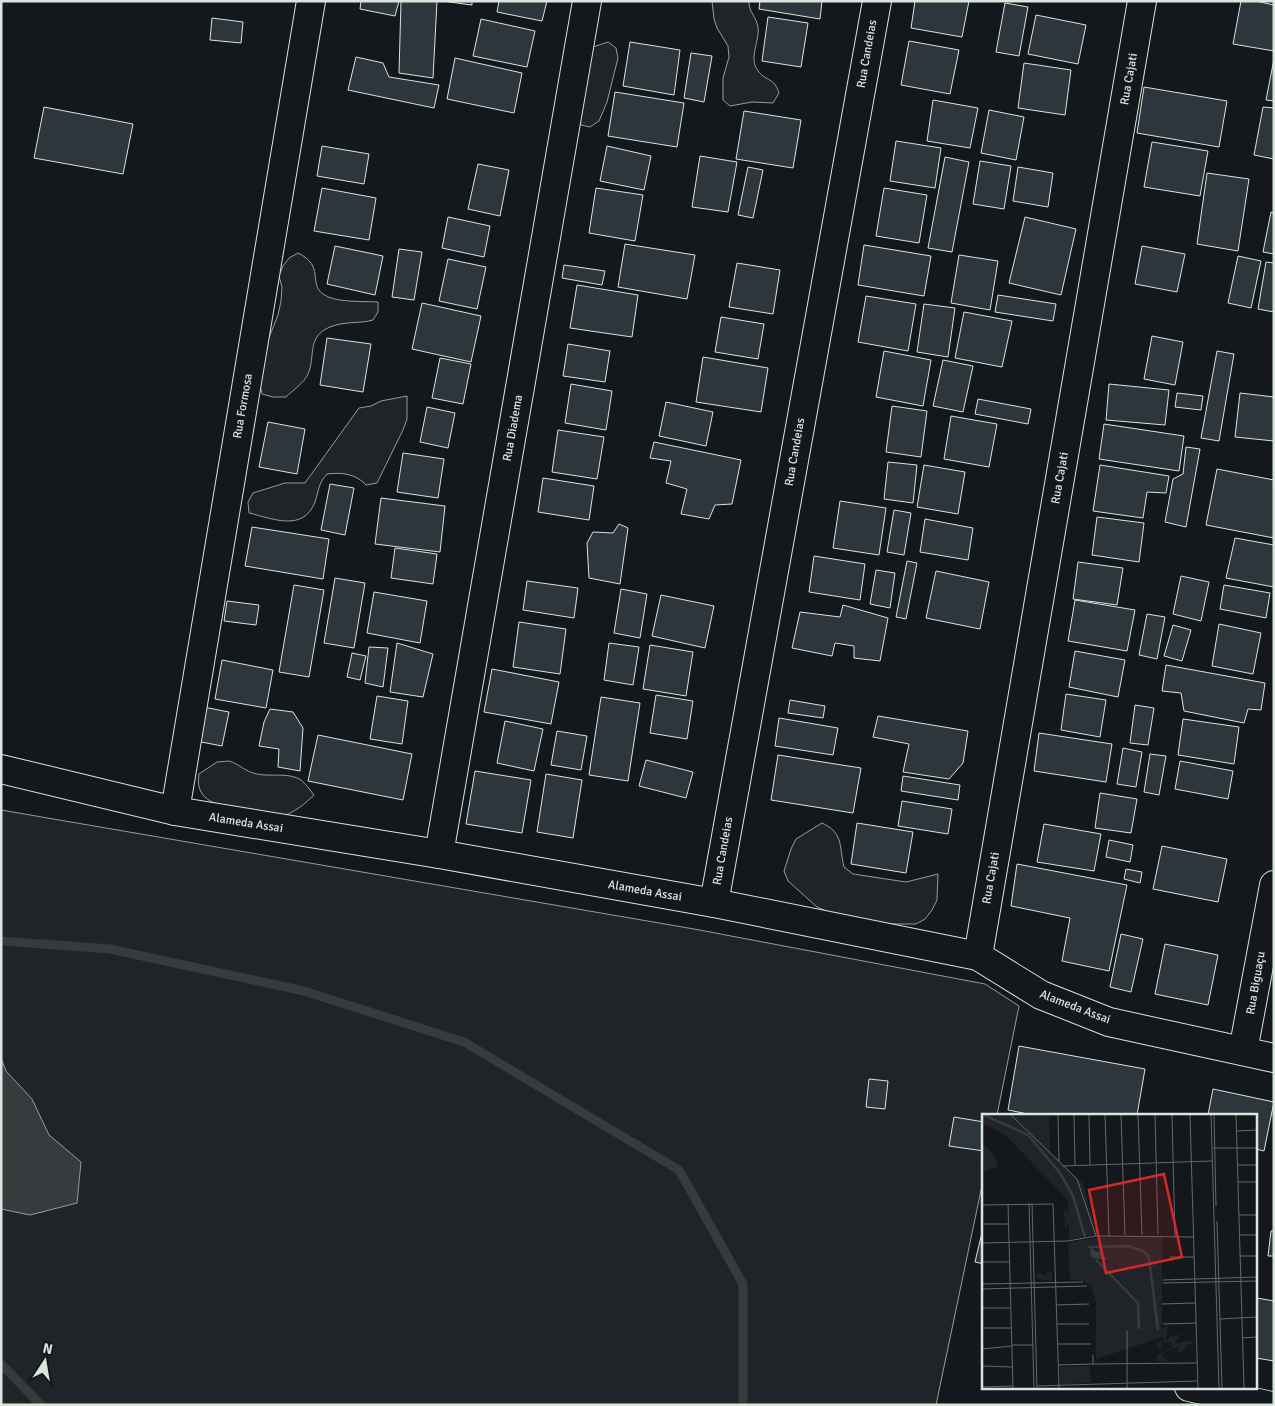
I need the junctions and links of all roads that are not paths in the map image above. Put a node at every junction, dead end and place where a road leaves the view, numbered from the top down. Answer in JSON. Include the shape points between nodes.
{"nodes":[{"id":1,"x":311,"y":1,"type":"edge"},
{"id":2,"x":587,"y":1,"type":"edge"},
{"id":3,"x":877,"y":1,"type":"edge"},
{"id":4,"x":1142,"y":1,"type":"edge"},
{"id":5,"x":1,"y":769,"type":"edge"},
{"id":6,"x":175,"y":811,"type":"junction"},
{"id":7,"x":439,"y":854,"type":"junction"},
{"id":8,"x":1274,"y":885,"type":"edge"},
{"id":9,"x":714,"y":903,"type":"junction"},
{"id":10,"x":978,"y":956,"type":"junction"},
{"id":11,"x":1243,"y":1051,"type":"junction"},
{"id":12,"x":1274,"y":1058,"type":"edge"},
{"id":13,"x":1193,"y":1388,"type":"edge"},
{"id":14,"x":1267,"y":1405,"type":"edge"}],
"edges":[{"from":1,"to":6,"type":"street","name":"Rua Formosa"},
{"from":2,"to":7,"type":"street","name":"Rua Diadema"},
{"from":3,"to":9,"type":"street","name":"Rua Candeias"},
{"from":4,"to":10,"type":"street","name":"Rua Cajati"},
{"from":5,"to":6,"type":"street","name":"Alameda Assai"},
{"from":6,"to":7,"type":"street","name":"Alameda Assai"},
{"from":7,"to":9,"type":"street","name":"Alameda Assai"},
{"from":8,"to":11,"type":"street","name":"Rua Biguaçu"},
{"from":9,"to":10,"type":"street","name":"Alameda Assai"},
{"from":10,"to":11,"type":"street","name":"Alameda Assai","via":[[1041,995],[1109,1022]]},
{"from":11,"to":12,"type":"street","name":"Alameda Assai"},
{"from":13,"to":14,"type":"street"}]}
